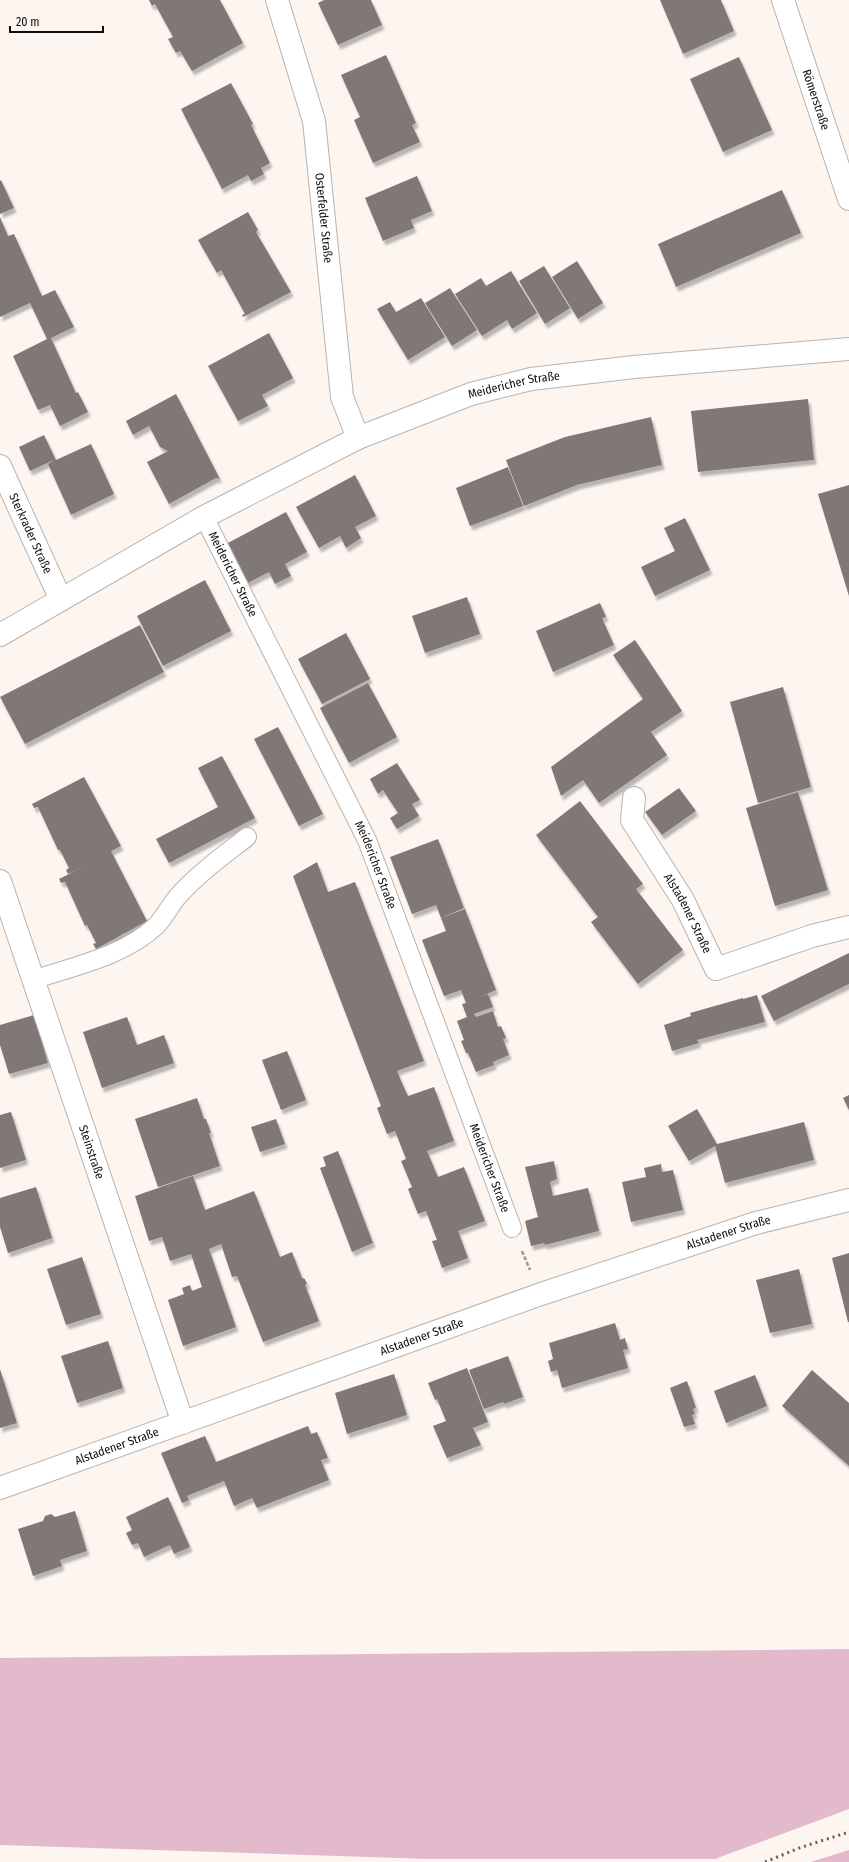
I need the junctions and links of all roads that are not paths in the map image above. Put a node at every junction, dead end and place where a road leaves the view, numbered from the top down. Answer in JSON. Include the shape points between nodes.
{"nodes":[{"id":1,"x":277,"y":0,"type":"edge"},
{"id":2,"x":783,"y":0,"type":"edge"},
{"id":3,"x":849,"y":199,"type":"edge"},
{"id":4,"x":849,"y":349,"type":"edge"},
{"id":5,"x":358,"y":438,"type":"junction"},
{"id":6,"x":0,"y":466,"type":"edge"},
{"id":7,"x":204,"y":517,"type":"junction"},
{"id":8,"x":61,"y":600,"type":"junction"},
{"id":9,"x":0,"y":635,"type":"edge"},
{"id":10,"x":634,"y":798,"type":"dead end"},
{"id":11,"x":247,"y":837,"type":"dead end"},
{"id":12,"x":0,"y":881,"type":"edge"},
{"id":13,"x":849,"y":926,"type":"edge"},
{"id":14,"x":33,"y":980,"type":"junction"},
{"id":15,"x":849,"y":1200,"type":"edge"},
{"id":16,"x":512,"y":1228,"type":"road end"},
{"id":17,"x":183,"y":1423,"type":"junction"},
{"id":18,"x":0,"y":1488,"type":"edge"}],
"edges":[{"from":1,"to":5,"type":"street","name":"Osterfelder Straße","via":[[314,121],[342,397]]},
{"from":2,"to":3,"type":"street","name":"Römerstraße"},
{"from":4,"to":5,"type":"street","name":"Meidericher Straße","via":[[634,367],[531,379],[472,394]]},
{"from":5,"to":7,"type":"street","name":"Meidericher Straße"},
{"from":6,"to":8,"type":"street","name":"Sterkrader Straße"},
{"from":7,"to":8,"type":"street","name":"Meidericher Straße"},
{"from":7,"to":16,"type":"lane","name":"Meidericher Straße","via":[[367,840]]},
{"from":8,"to":9,"type":"street","name":"Meidericher Straße"},
{"from":10,"to":13,"type":"street","name":"Alstadener Straße","via":[[632,820],[683,900],[716,970],[812,936]]},
{"from":11,"to":14,"type":"lane","via":[[197,875],[156,926],[127,946]]},
{"from":12,"to":14,"type":"street","name":"Steinstraße"},
{"from":14,"to":17,"type":"street","name":"Steinstraße"},
{"from":15,"to":17,"type":"street","name":"Alstadener Straße","via":[[756,1224],[541,1294]]},
{"from":17,"to":18,"type":"street","name":"Alstadener Straße"}]}
